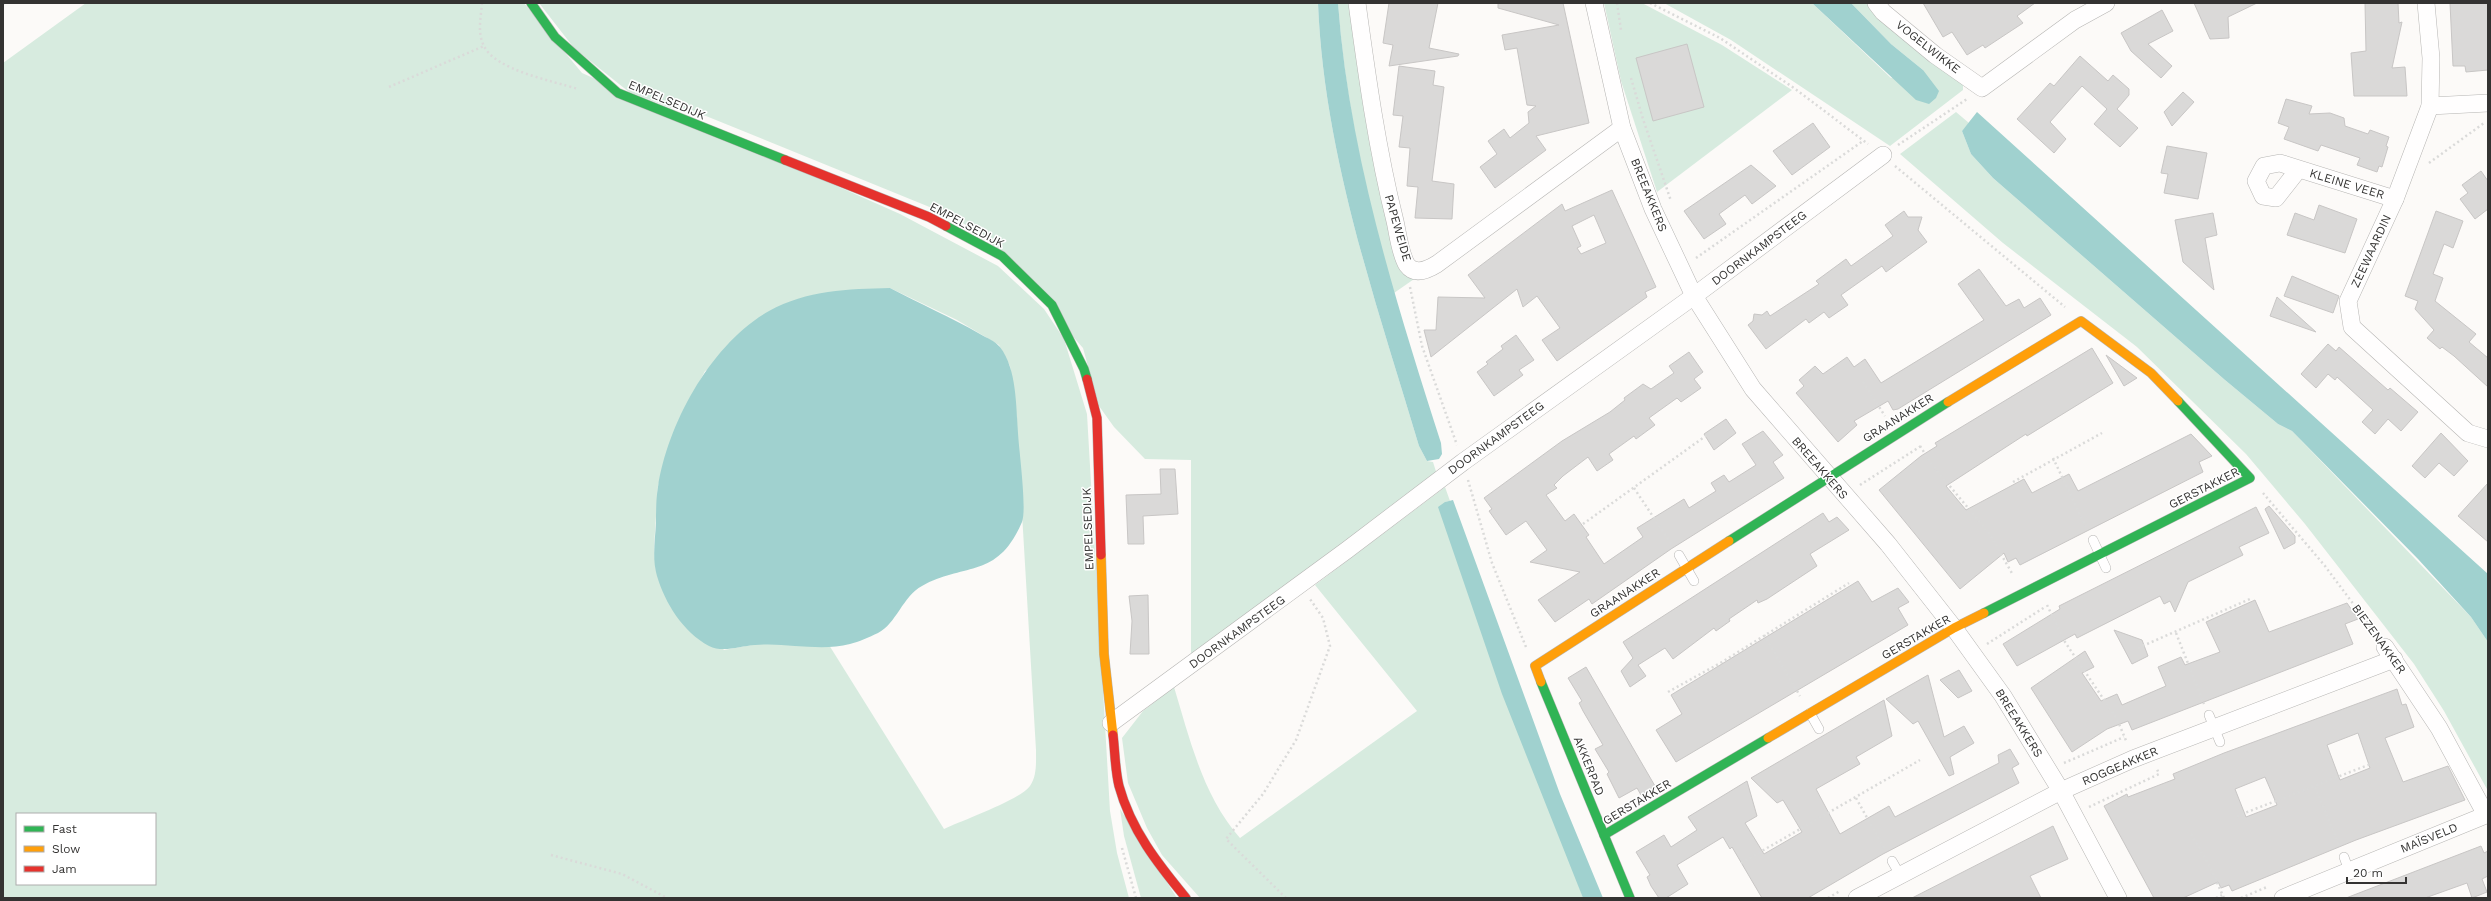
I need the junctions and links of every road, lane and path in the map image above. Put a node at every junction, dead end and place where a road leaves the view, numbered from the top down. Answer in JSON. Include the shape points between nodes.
{"nodes":[{"id":1,"x":482,"y":3,"type":"edge"},
{"id":2,"x":531,"y":3,"type":"edge"},
{"id":3,"x":1357,"y":3,"type":"edge"},
{"id":4,"x":1594,"y":3,"type":"edge"},
{"id":5,"x":1617,"y":3,"type":"edge"},
{"id":6,"x":1876,"y":3,"type":"edge"},
{"id":7,"x":2106,"y":3,"type":"edge"},
{"id":8,"x":2426,"y":3,"type":"edge"},
{"id":9,"x":1621,"y":32,"type":"dead end"},
{"id":10,"x":484,"y":46,"type":"junction"},
{"id":11,"x":1631,"y":75,"type":"dead end"},
{"id":12,"x":389,"y":87,"type":"dead end"},
{"id":13,"x":1982,"y":88,"type":"junction"},
{"id":14,"x":584,"y":91,"type":"dead end"},
{"id":15,"x":2488,"y":103,"type":"edge"},
{"id":16,"x":2430,"y":106,"type":"junction"},
{"id":17,"x":2488,"y":120,"type":"edge"},
{"id":18,"x":1622,"y":128,"type":"junction"},
{"id":19,"x":1863,"y":141,"type":"dead end"},
{"id":20,"x":1883,"y":155,"type":"joint"},
{"id":21,"x":2426,"y":165,"type":"dead end"},
{"id":22,"x":2298,"y":170,"type":"dead end"},
{"id":23,"x":2395,"y":199,"type":"junction"},
{"id":24,"x":1674,"y":208,"type":"dead end"},
{"id":25,"x":1693,"y":250,"type":"dead end"},
{"id":26,"x":1696,"y":258,"type":"junction"},
{"id":27,"x":1409,"y":284,"type":"dead end"},
{"id":28,"x":1710,"y":284,"type":"junction"},
{"id":29,"x":1694,"y":296,"type":"junction"},
{"id":30,"x":1863,"y":382,"type":"dead end"},
{"id":31,"x":1911,"y":424,"type":"junction"},
{"id":32,"x":1714,"y":430,"type":"dead end"},
{"id":33,"x":1896,"y":433,"type":"junction"},
{"id":34,"x":2102,"y":433,"type":"dead end"},
{"id":35,"x":2488,"y":439,"type":"edge"},
{"id":36,"x":2053,"y":458,"type":"junction"},
{"id":37,"x":1463,"y":462,"type":"junction"},
{"id":38,"x":1828,"y":477,"type":"junction"},
{"id":39,"x":2250,"y":478,"type":"junction"},
{"id":40,"x":2013,"y":482,"type":"dead end"},
{"id":41,"x":1634,"y":488,"type":"junction"},
{"id":42,"x":1471,"y":490,"type":"dead end"},
{"id":43,"x":1583,"y":524,"type":"dead end"},
{"id":44,"x":2092,"y":540,"type":"joint"},
{"id":45,"x":2099,"y":554,"type":"junction"},
{"id":46,"x":1679,"y":555,"type":"joint"},
{"id":47,"x":1686,"y":568,"type":"junction"},
{"id":48,"x":2106,"y":568,"type":"dead end"},
{"id":49,"x":1694,"y":581,"type":"dead end"},
{"id":50,"x":1849,"y":582,"type":"dead end"},
{"id":51,"x":1300,"y":585,"type":"junction"},
{"id":52,"x":2036,"y":585,"type":"junction"},
{"id":53,"x":2022,"y":592,"type":"junction"},
{"id":54,"x":2250,"y":599,"type":"dead end"},
{"id":55,"x":1954,"y":628,"type":"junction"},
{"id":56,"x":2176,"y":633,"type":"junction"},
{"id":57,"x":1764,"y":635,"type":"junction"},
{"id":58,"x":2138,"y":648,"type":"dead end"},
{"id":59,"x":2389,"y":653,"type":"junction"},
{"id":60,"x":1535,"y":666,"type":"junction"},
{"id":61,"x":1668,"y":692,"type":"dead end"},
{"id":62,"x":1810,"y":712,"type":"junction"},
{"id":63,"x":1112,"y":723,"type":"junction"},
{"id":64,"x":2214,"y":728,"type":"junction"},
{"id":65,"x":1819,"y":729,"type":"dead end"},
{"id":66,"x":2133,"y":759,"type":"junction"},
{"id":67,"x":1920,"y":760,"type":"dead end"},
{"id":68,"x":2381,"y":760,"type":"dead end"},
{"id":69,"x":2315,"y":787,"type":"junction"},
{"id":70,"x":2061,"y":791,"type":"junction"},
{"id":71,"x":1856,"y":798,"type":"junction"},
{"id":72,"x":2486,"y":815,"type":"joint"},
{"id":73,"x":2237,"y":816,"type":"dead end"},
{"id":74,"x":2191,"y":834,"type":"dead end"},
{"id":75,"x":1604,"y":836,"type":"junction"},
{"id":76,"x":551,"y":855,"type":"dead end"},
{"id":77,"x":1741,"y":863,"type":"dead end"},
{"id":78,"x":2347,"y":864,"type":"junction"},
{"id":79,"x":1896,"y":868,"type":"junction"},
{"id":80,"x":2223,"y":896,"type":"edge"},
{"id":81,"x":667,"y":898,"type":"edge"},
{"id":82,"x":1186,"y":898,"type":"edge"},
{"id":83,"x":1286,"y":898,"type":"edge"},
{"id":84,"x":1630,"y":898,"type":"edge"},
{"id":85,"x":1857,"y":898,"type":"edge"},
{"id":86,"x":2118,"y":898,"type":"edge"},
{"id":87,"x":2216,"y":898,"type":"edge"},
{"id":88,"x":2283,"y":898,"type":"edge"}],
"edges":[{"from":1,"to":10,"type":"path","via":[[480,30]]},
{"from":2,"to":63,"type":"street","name":"EMPELSEDIJK","via":[[555,38],[618,93],[929,217],[1002,256],[1052,305],[1084,369],[1096,418],[1104,654]]},
{"from":3,"to":18,"type":"street","name":"PAPEWEIDE","via":[[1372,112],[1388,192],[1407,265],[1414,270],[1426,270],[1437,264]]},
{"from":4,"to":18,"type":"street","name":"BREEAKKERS"},
{"from":5,"to":9,"type":"path"},
{"from":6,"to":13,"type":"street","name":"VOGELWIKKE","via":[[1883,12],[1935,55]]},
{"from":7,"to":13,"type":"street","via":[[2075,20]]},
{"from":8,"to":16,"type":"street","name":"ZEEWAARDIN","via":[[2431,58]]},
{"from":10,"to":12,"type":"path"},
{"from":10,"to":14,"type":"path","via":[[499,63]]},
{"from":11,"to":24,"type":"path","via":[[1643,119]]},
{"from":13,"to":20,"type":"path"},
{"from":15,"to":16,"type":"street"},
{"from":16,"to":23,"type":"street","name":"ZEEWAARDIN"},
{"from":17,"to":21,"type":"path"},
{"from":18,"to":29,"type":"street","name":"BREEAKKERS","via":[[1653,209]]},
{"from":19,"to":26,"type":"path"},
{"from":20,"to":28,"type":"street","name":"DOORNKAMPSTEEG"},
{"from":22,"to":23,"type":"street","name":"KLEINE VEER"},
{"from":23,"to":35,"type":"street","name":"ZEEWAARDIN","via":[[2348,301],[2352,328],[2468,433]]},
{"from":25,"to":26,"type":"path"},
{"from":26,"to":28,"type":"path"},
{"from":27,"to":37,"type":"path","via":[[1422,346]]},
{"from":28,"to":29,"type":"street","name":"DOORNKAMPSTEEG"},
{"from":29,"to":37,"type":"street","name":"DOORNKAMPSTEEG"},
{"from":29,"to":38,"type":"street","name":"BREEAKKERS","via":[[1753,390]]},
{"from":30,"to":33,"type":"path"},
{"from":31,"to":33,"type":"street","name":"GRAANAKKER"},
{"from":31,"to":39,"type":"street","name":"GRAANAKKER","via":[[2081,320],[2151,373]]},
{"from":31,"to":53,"type":"path","via":[[1933,466],[1989,533]]},
{"from":32,"to":41,"type":"path"},
{"from":33,"to":38,"type":"street","name":"GRAANAKKER"},
{"from":34,"to":36,"type":"path"},
{"from":36,"to":40,"type":"path"},
{"from":36,"to":44,"type":"path"},
{"from":37,"to":51,"type":"street","name":"DOORNKAMPSTEEG"},
{"from":38,"to":47,"type":"street","name":"GRAANAKKER"},
{"from":38,"to":55,"type":"street","name":"BREEAKKERS","via":[[1888,544]]},
{"from":39,"to":45,"type":"street","name":"GERSTAKKER","via":[[2223,494]]},
{"from":39,"to":59,"type":"path","name":"BIEZENAKKER","via":[[2325,566]]},
{"from":41,"to":43,"type":"path"},
{"from":41,"to":46,"type":"path"},
{"from":42,"to":60,"type":"path","via":[[1492,563]]},
{"from":44,"to":45,"type":"lane"},
{"from":45,"to":48,"type":"lane"},
{"from":45,"to":52,"type":"street","name":"GERSTAKKER"},
{"from":46,"to":47,"type":"lane"},
{"from":47,"to":49,"type":"lane"},
{"from":47,"to":60,"type":"street","name":"GRAANAKKER"},
{"from":50,"to":57,"type":"path"},
{"from":51,"to":63,"type":"street","name":"DOORNKAMPSTEEG"},
{"from":51,"to":83,"type":"path","via":[[1323,618],[1330,646],[1296,740],[1263,794],[1226,839]]},
{"from":52,"to":53,"type":"street","name":"GERSTAKKER"},
{"from":52,"to":66,"type":"path","via":[[2065,642],[2117,718]]},
{"from":53,"to":55,"type":"street","name":"GERSTAKKER"},
{"from":54,"to":56,"type":"path"},
{"from":55,"to":62,"type":"street","name":"GERSTAKKER"},
{"from":55,"to":70,"type":"street","name":"BREEAKKERS","via":[[2003,696]]},
{"from":56,"to":58,"type":"path"},
{"from":56,"to":64,"type":"path"},
{"from":57,"to":61,"type":"path"},
{"from":57,"to":62,"type":"path"},
{"from":59,"to":64,"type":"street","name":"ROGGEAKKER"},
{"from":59,"to":72,"type":"street","name":"BIEZENAKKER","via":[[2439,728]]},
{"from":60,"to":75,"type":"street","name":"AKKERPAD"},
{"from":62,"to":65,"type":"lane"},
{"from":62,"to":75,"type":"street","name":"GERSTAKKER"},
{"from":63,"to":82,"type":"street","name":"EMPELSEDIJK","via":[[1119,786],[1136,827],[1154,860]]},
{"from":64,"to":66,"type":"street","name":"ROGGEAKKER"},
{"from":66,"to":70,"type":"street","name":"ROGGEAKKER"},
{"from":67,"to":71,"type":"path"},
{"from":68,"to":69,"type":"path"},
{"from":69,"to":73,"type":"path"},
{"from":69,"to":78,"type":"path"},
{"from":70,"to":79,"type":"street","name":"ROGGEAKKER"},
{"from":70,"to":86,"type":"street","name":"BREEAKKERS"},
{"from":71,"to":77,"type":"path"},
{"from":71,"to":79,"type":"path"},
{"from":72,"to":78,"type":"street","name":"MAÏSVELD"},
{"from":74,"to":80,"type":"path"},
{"from":75,"to":84,"type":"street","name":"AKKERPAD"},
{"from":76,"to":81,"type":"path","via":[[622,874]]},
{"from":78,"to":88,"type":"street","name":"MAÏSVELD"},
{"from":79,"to":85,"type":"street","name":"ROGGEAKKER"},
{"from":80,"to":87,"type":"path"}]}
